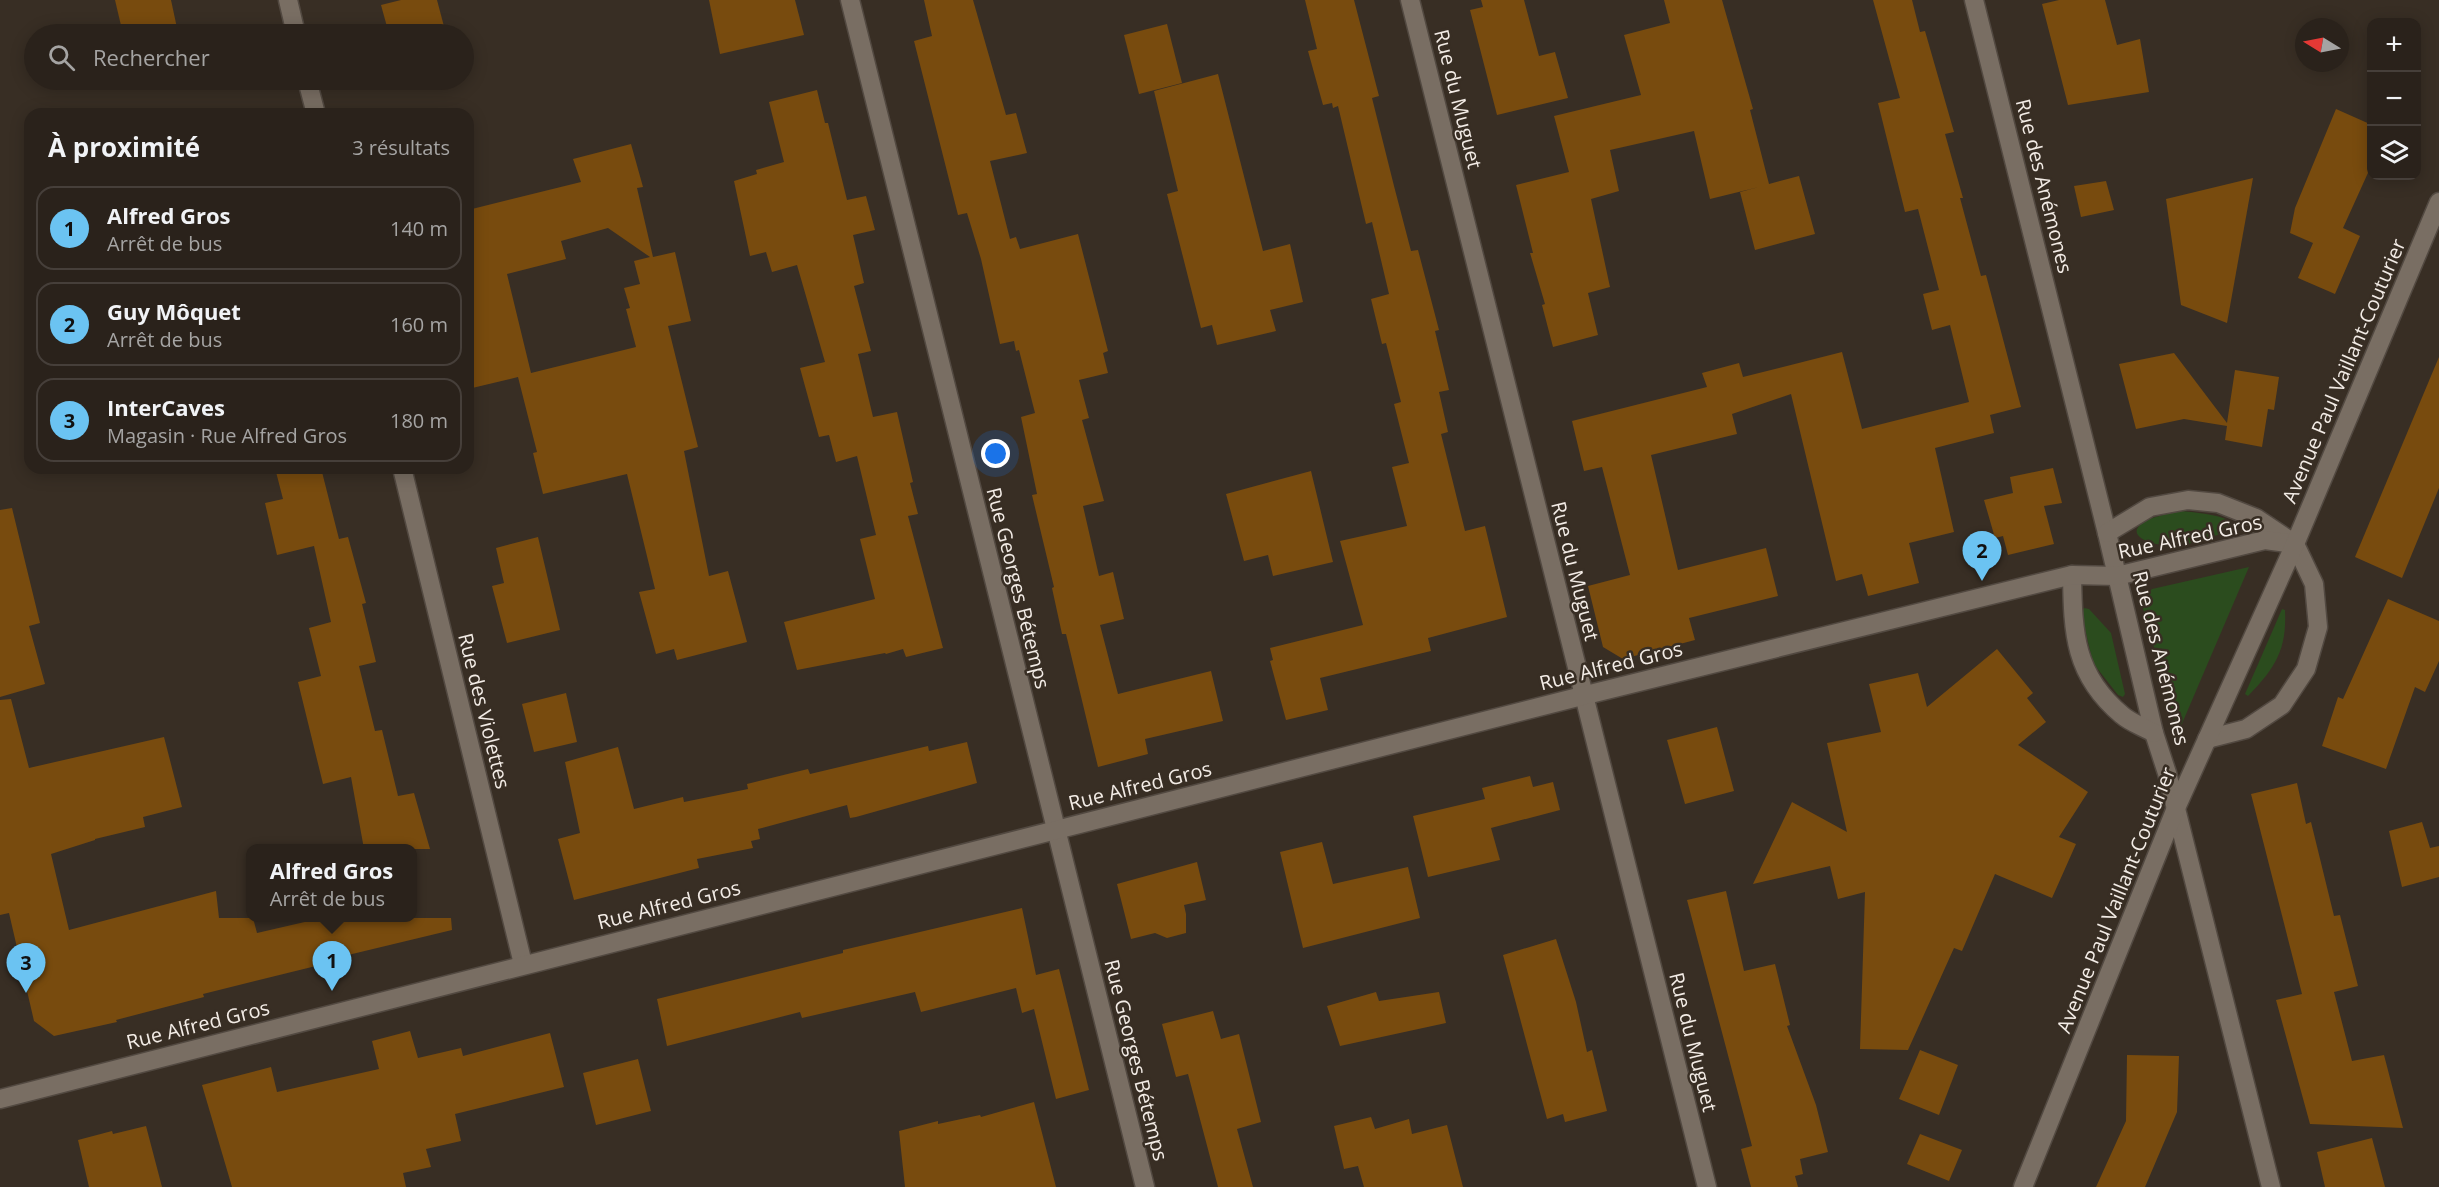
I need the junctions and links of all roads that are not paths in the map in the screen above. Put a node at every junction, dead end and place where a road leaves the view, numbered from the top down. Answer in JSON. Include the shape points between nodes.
{"nodes":[{"id":1,"x":288,"y":0,"type":"edge"},
{"id":2,"x":850,"y":0,"type":"edge"},
{"id":3,"x":1410,"y":0,"type":"edge"},
{"id":4,"x":1974,"y":0,"type":"edge"},
{"id":5,"x":294,"y":24,"type":"edge"},
{"id":6,"x":310,"y":90,"type":"edge"},
{"id":7,"x":314,"y":108,"type":"edge"},
{"id":8,"x":2439,"y":202,"type":"edge"},
{"id":9,"x":403,"y":474,"type":"edge"},
{"id":10,"x":2107,"y":533,"type":"junction"},
{"id":11,"x":2295,"y":544,"type":"junction"},
{"id":12,"x":2072,"y":576,"type":"junction"},
{"id":13,"x":2117,"y":576,"type":"junction"},
{"id":14,"x":1582,"y":696,"type":"junction"},
{"id":15,"x":2154,"y":733,"type":"junction"},
{"id":16,"x":2207,"y":739,"type":"junction"},
{"id":17,"x":2176,"y":808,"type":"junction"},
{"id":18,"x":1055,"y":832,"type":"junction"},
{"id":19,"x":523,"y":964,"type":"junction"},
{"id":20,"x":0,"y":1099,"type":"edge"},
{"id":21,"x":1145,"y":1187,"type":"edge"},
{"id":22,"x":1707,"y":1187,"type":"edge"},
{"id":23,"x":2024,"y":1187,"type":"edge"},
{"id":24,"x":2271,"y":1187,"type":"edge"}],
"edges":[{"from":1,"to":5,"type":"street"},
{"from":2,"to":18,"type":"street","name":"Rue Georges Bétemps"},
{"from":3,"to":14,"type":"street","name":"Rue du Muguet"},
{"from":4,"to":10,"type":"street","name":"Rue des Anémones"},
{"from":6,"to":7,"type":"street"},
{"from":8,"to":11,"type":"street","name":"Avenue Paul Vaillant-Couturier"},
{"from":9,"to":19,"type":"street","name":"Rue des Violettes"},
{"from":10,"to":11,"type":"street","via":[[2150,507],[2188,500],[2218,503],[2256,518]]},
{"from":10,"to":13,"type":"street","name":"Rue des Anémones"},
{"from":11,"to":13,"type":"street","name":"Rue Alfred Gros","via":[[2265,540]]},
{"from":11,"to":16,"type":"street","name":"Avenue Paul Vaillant-Couturier"},
{"from":11,"to":16,"type":"street","via":[[2314,584],[2318,627],[2306,669],[2282,705],[2246,729]]},
{"from":12,"to":13,"type":"street","name":"Rue Alfred Gros"},
{"from":12,"to":14,"type":"street","name":"Rue Alfred Gros"},
{"from":12,"to":15,"type":"street","via":[[2073,624],[2080,660],[2099,693],[2123,717]]},
{"from":13,"to":15,"type":"street","name":"Rue des Anémones"},
{"from":14,"to":18,"type":"street","name":"Rue Alfred Gros"},
{"from":14,"to":22,"type":"street","name":"Rue du Muguet"},
{"from":15,"to":17,"type":"street","name":"Rue des Anémones"},
{"from":16,"to":17,"type":"street","name":"Avenue Paul Vaillant-Couturier"},
{"from":17,"to":23,"type":"street","name":"Avenue Paul Vaillant-Couturier"},
{"from":17,"to":24,"type":"street","name":"Rue des Anémones"},
{"from":18,"to":19,"type":"street","name":"Rue Alfred Gros"},
{"from":18,"to":21,"type":"street","name":"Rue Georges Bétemps"},
{"from":19,"to":20,"type":"street","name":"Rue Alfred Gros"}]}
